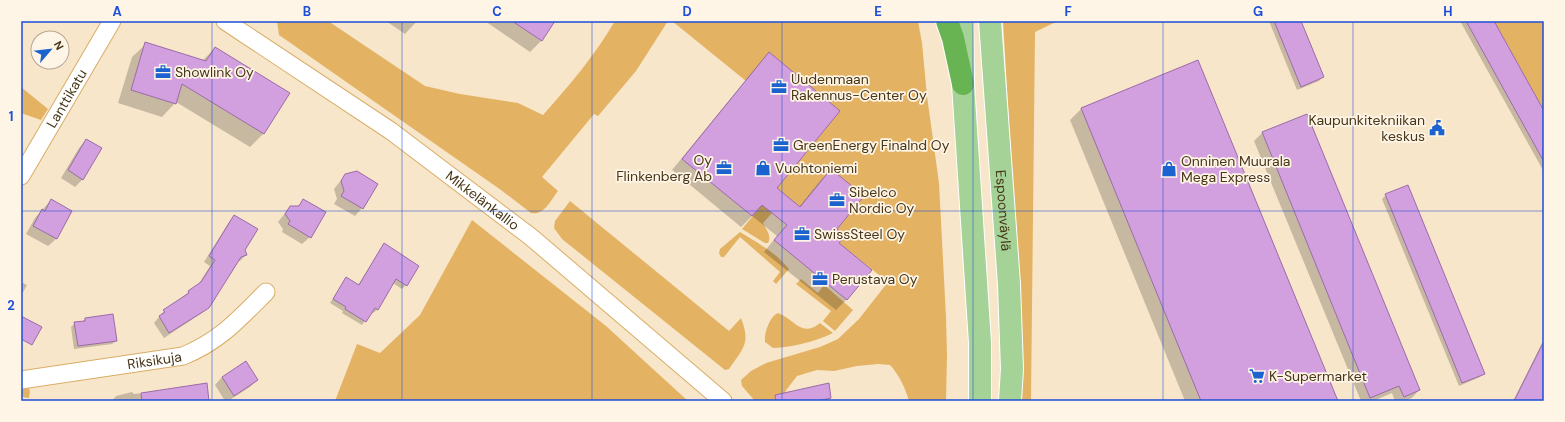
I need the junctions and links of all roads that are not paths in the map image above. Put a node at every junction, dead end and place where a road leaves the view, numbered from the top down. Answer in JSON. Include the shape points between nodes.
{"nodes":[{"id":1,"x":112,"y":21,"type":"edge"},
{"id":2,"x":225,"y":21,"type":"edge"},
{"id":3,"x":947,"y":21,"type":"edge"},
{"id":4,"x":962,"y":21,"type":"edge"},
{"id":5,"x":990,"y":21,"type":"edge"},
{"id":6,"x":963,"y":84,"type":"junction"},
{"id":7,"x":21,"y":176,"type":"edge"},
{"id":8,"x":266,"y":292,"type":"dead end"},
{"id":9,"x":21,"y":380,"type":"edge"},
{"id":10,"x":723,"y":401,"type":"edge"},
{"id":11,"x":980,"y":401,"type":"edge"},
{"id":12,"x":1010,"y":401,"type":"edge"}],
"edges":[{"from":1,"to":7,"type":"street","name":"Lanttikatu"},
{"from":2,"to":10,"type":"street","name":"Mikkelänkallio","via":[[390,131],[532,238]]},
{"from":3,"to":6,"type":"highway"},
{"from":4,"to":6,"type":"main road"},
{"from":5,"to":12,"type":"main road","name":"Espoonväylä","via":[[1010,284]]},
{"from":6,"to":11,"type":"main road","via":[[980,343]]},
{"from":8,"to":9,"type":"street","name":"Riksikuja","via":[[216,340],[183,356]]}]}
